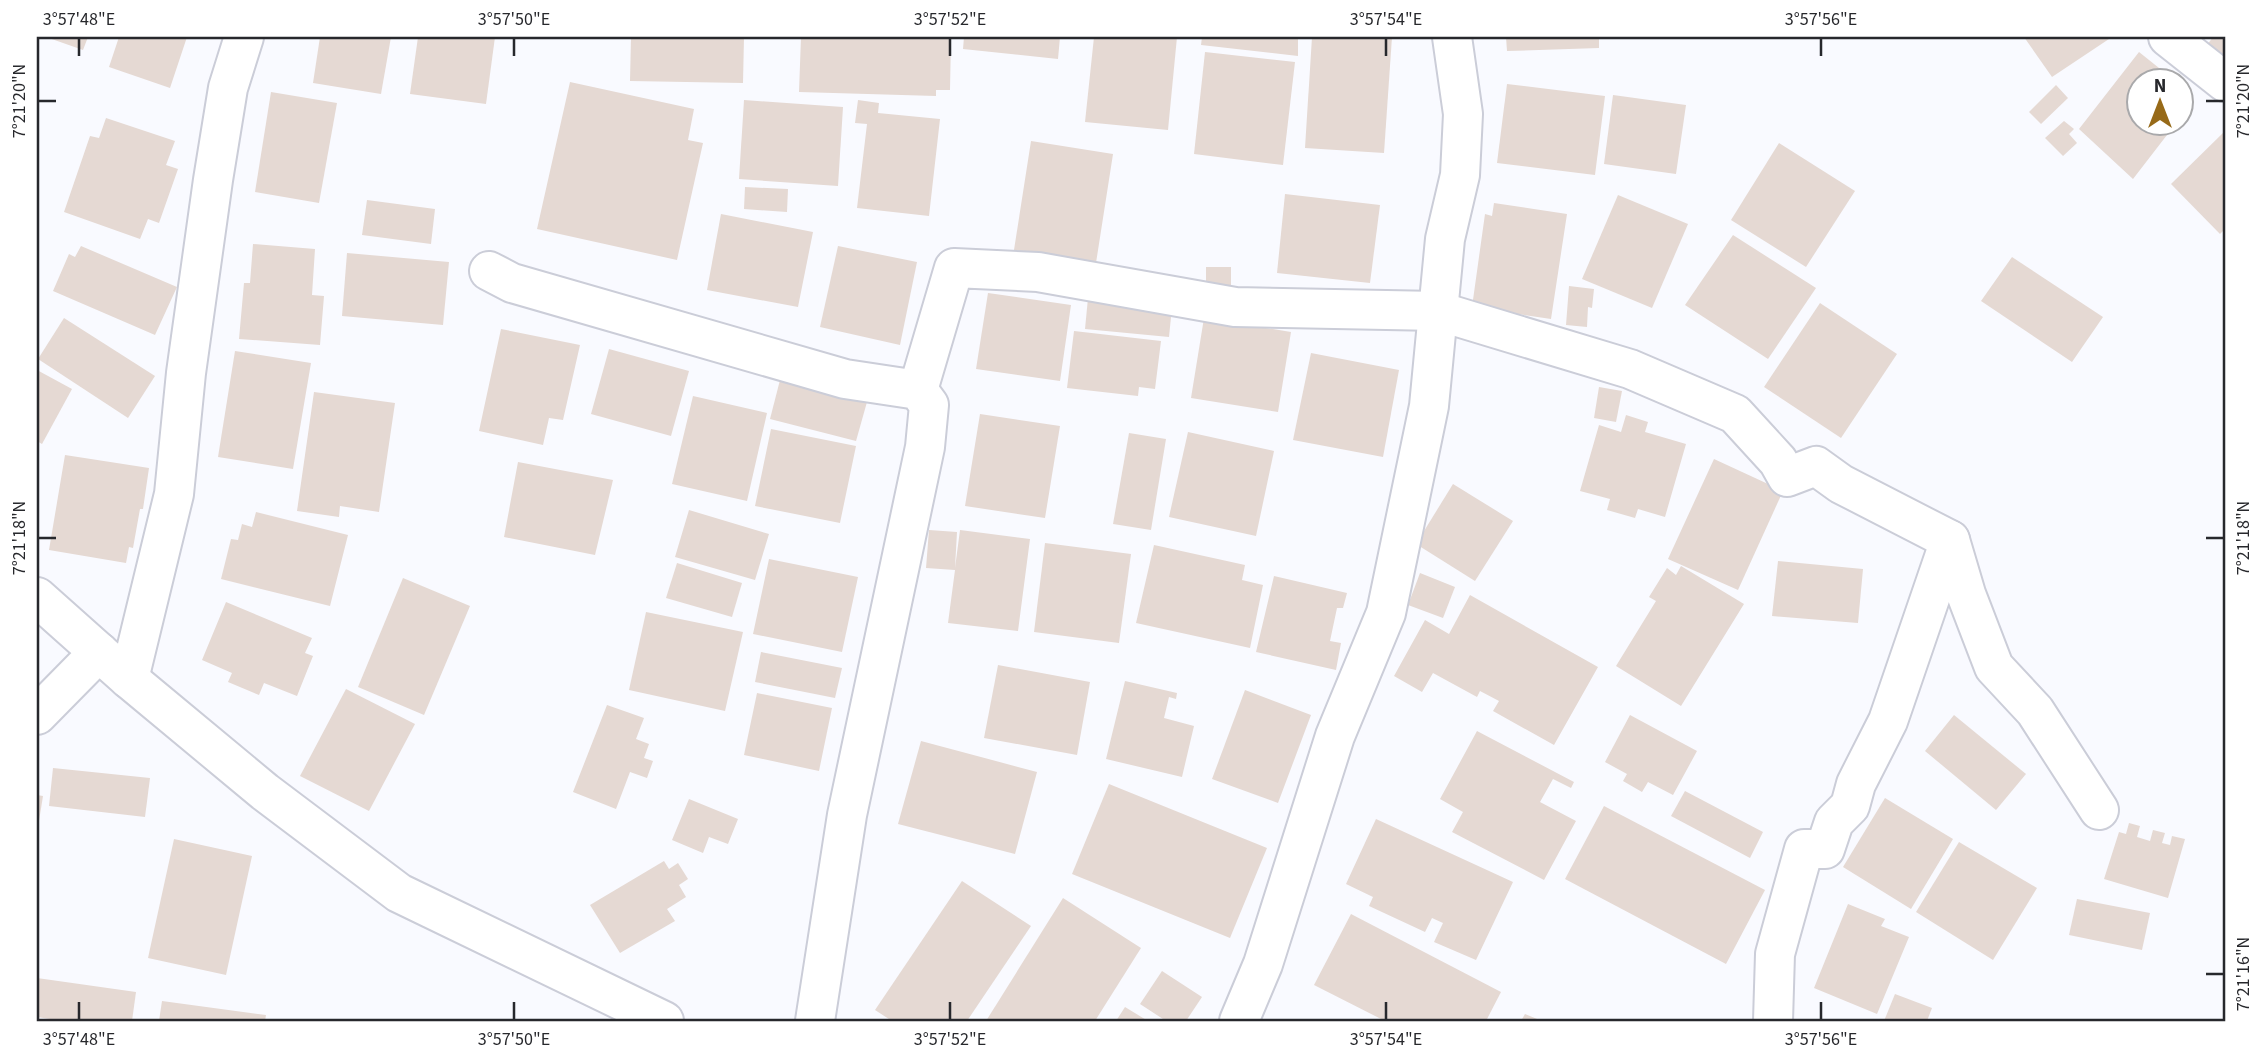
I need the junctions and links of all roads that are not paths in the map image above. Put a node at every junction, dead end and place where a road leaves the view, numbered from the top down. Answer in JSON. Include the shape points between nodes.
{"nodes":[{"id":1,"x":244,"y":37,"type":"edge"},
{"id":2,"x":1452,"y":37,"type":"edge"},
{"id":3,"x":2168,"y":37,"type":"edge"},
{"id":4,"x":2225,"y":82,"type":"edge"},
{"id":5,"x":489,"y":271,"type":"dead end"},
{"id":6,"x":1438,"y":311,"type":"junction"},
{"id":7,"x":918,"y":390,"type":"junction"},
{"id":8,"x":1950,"y":540,"type":"junction"},
{"id":9,"x":37,"y":597,"type":"edge"},
{"id":10,"x":99,"y":652,"type":"junction"},
{"id":11,"x":129,"y":679,"type":"junction"},
{"id":12,"x":37,"y":715,"type":"edge"},
{"id":13,"x":2099,"y":810,"type":"dead end"},
{"id":14,"x":664,"y":1021,"type":"edge"},
{"id":15,"x":815,"y":1021,"type":"edge"},
{"id":16,"x":1239,"y":1021,"type":"edge"},
{"id":17,"x":1773,"y":1021,"type":"edge"}],
"edges":[{"from":1,"to":11,"type":"street","via":[[228,88],[213,180],[174,494]]},
{"from":2,"to":6,"type":"street","via":[[1463,114],[1460,175],[1445,239]]},
{"from":3,"to":4,"type":"street"},
{"from":5,"to":7,"type":"street","via":[[512,283],[831,375]]},
{"from":6,"to":7,"type":"street","via":[[1235,307],[1038,272],[954,268]]},
{"from":6,"to":8,"type":"street","via":[[1630,369],[1735,414],[1787,477],[1816,466],[1841,484]]},
{"from":6,"to":16,"type":"street","via":[[1429,406],[1386,613],[1335,736],[1264,964]]},
{"from":7,"to":15,"type":"street","via":[[929,405],[925,447],[847,815]]},
{"from":8,"to":13,"type":"street","via":[[1994,667],[2035,711]]},
{"from":8,"to":17,"type":"street","via":[[1888,721],[1850,806],[1834,822],[1825,849],[1804,849],[1775,954]]},
{"from":9,"to":10,"type":"street"},
{"from":10,"to":11,"type":"street"},
{"from":10,"to":12,"type":"street"},
{"from":11,"to":14,"type":"street","via":[[265,792],[399,893]]}]}
